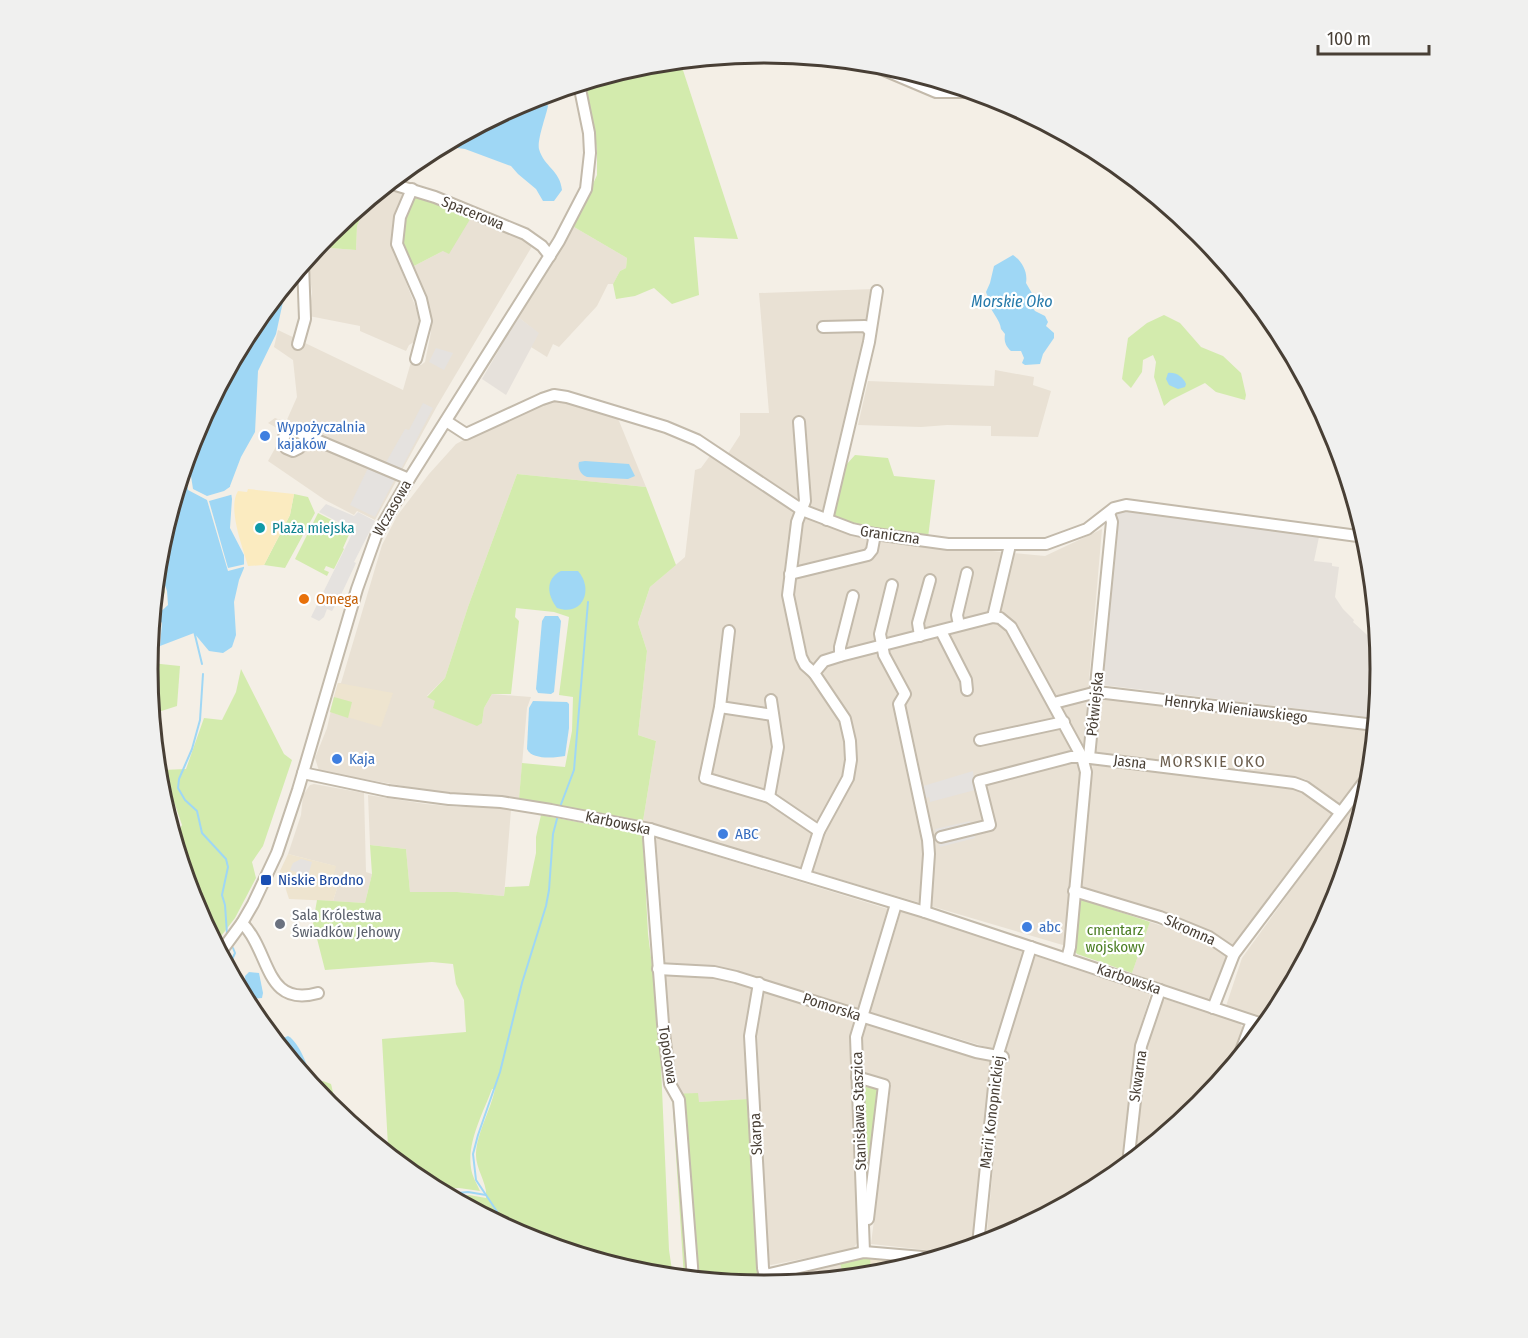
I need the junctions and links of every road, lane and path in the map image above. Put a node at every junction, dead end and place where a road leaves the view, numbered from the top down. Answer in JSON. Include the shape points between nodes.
{"nodes":[{"id":1,"x":910,"y":82,"type":"edge"},
{"id":2,"x":581,"y":92,"type":"edge"},
{"id":3,"x":949,"y":92,"type":"edge"},
{"id":4,"x":399,"y":185,"type":"edge"},
{"id":5,"x":412,"y":189,"type":"junction"},
{"id":6,"x":550,"y":255,"type":"junction"},
{"id":7,"x":303,"y":275,"type":"edge"},
{"id":8,"x":877,"y":291,"type":"dead end"},
{"id":9,"x":823,"y":327,"type":"dead end"},
{"id":10,"x":870,"y":331,"type":"junction"},
{"id":11,"x":298,"y":344,"type":"dead end"},
{"id":12,"x":416,"y":359,"type":"dead end"},
{"id":13,"x":446,"y":421,"type":"junction"},
{"id":14,"x":799,"y":422,"type":"dead end"},
{"id":15,"x":307,"y":436,"type":"dead end"},
{"id":16,"x":409,"y":479,"type":"junction"},
{"id":17,"x":802,"y":510,"type":"junction"},
{"id":18,"x":1109,"y":513,"type":"junction"},
{"id":19,"x":827,"y":520,"type":"junction"},
{"id":20,"x":875,"y":534,"type":"junction"},
{"id":21,"x":1354,"y":536,"type":"edge"},
{"id":22,"x":1010,"y":545,"type":"junction"},
{"id":23,"x":967,"y":573,"type":"dead end"},
{"id":24,"x":790,"y":574,"type":"junction"},
{"id":25,"x":930,"y":580,"type":"dead end"},
{"id":26,"x":892,"y":585,"type":"dead end"},
{"id":27,"x":853,"y":596,"type":"dead end"},
{"id":28,"x":993,"y":617,"type":"junction"},
{"id":29,"x":959,"y":625,"type":"junction"},
{"id":30,"x":729,"y":631,"type":"dead end"},
{"id":31,"x":941,"y":631,"type":"junction"},
{"id":32,"x":920,"y":636,"type":"junction"},
{"id":33,"x":881,"y":645,"type":"junction"},
{"id":34,"x":840,"y":656,"type":"junction"},
{"id":35,"x":814,"y":673,"type":"junction"},
{"id":36,"x":967,"y":690,"type":"dead end"},
{"id":37,"x":1097,"y":692,"type":"junction"},
{"id":38,"x":771,"y":700,"type":"dead end"},
{"id":39,"x":1054,"y":703,"type":"junction"},
{"id":40,"x":720,"y":706,"type":"junction"},
{"id":41,"x":773,"y":715,"type":"junction"},
{"id":42,"x":1064,"y":722,"type":"junction"},
{"id":43,"x":1367,"y":724,"type":"edge"},
{"id":44,"x":980,"y":740,"type":"dead end"},
{"id":45,"x":1085,"y":757,"type":"junction"},
{"id":46,"x":303,"y":773,"type":"junction"},
{"id":47,"x":1357,"y":790,"type":"edge"},
{"id":48,"x":769,"y":797,"type":"junction"},
{"id":49,"x":1340,"y":812,"type":"junction"},
{"id":50,"x":650,"y":829,"type":"junction"},
{"id":51,"x":819,"y":831,"type":"junction"},
{"id":52,"x":941,"y":837,"type":"dead end"},
{"id":53,"x":805,"y":875,"type":"junction"},
{"id":54,"x":1074,"y":891,"type":"junction"},
{"id":55,"x":896,"y":904,"type":"junction"},
{"id":56,"x":924,"y":912,"type":"junction"},
{"id":57,"x":242,"y":924,"type":"junction"},
{"id":58,"x":225,"y":946,"type":"edge"},
{"id":59,"x":1031,"y":947,"type":"junction"},
{"id":60,"x":1234,"y":954,"type":"junction"},
{"id":61,"x":1067,"y":958,"type":"junction"},
{"id":62,"x":658,"y":969,"type":"junction"},
{"id":63,"x":759,"y":983,"type":"junction"},
{"id":64,"x":1160,"y":990,"type":"junction"},
{"id":65,"x":318,"y":993,"type":"dead end"},
{"id":66,"x":1213,"y":1008,"type":"junction"},
{"id":67,"x":861,"y":1017,"type":"junction"},
{"id":68,"x":1252,"y":1021,"type":"junction"},
{"id":69,"x":1256,"y":1022,"type":"edge"},
{"id":70,"x":1247,"y":1036,"type":"edge"},
{"id":71,"x":1000,"y":1057,"type":"junction"},
{"id":72,"x":857,"y":1077,"type":"junction"},
{"id":73,"x":1132,"y":1151,"type":"edge"},
{"id":74,"x":979,"y":1235,"type":"edge"},
{"id":75,"x":864,"y":1252,"type":"junction"},
{"id":76,"x":912,"y":1256,"type":"edge"},
{"id":77,"x":692,"y":1271,"type":"edge"},
{"id":78,"x":785,"y":1274,"type":"edge"},
{"id":79,"x":766,"y":1275,"type":"edge"}],
"edges":[{"from":1,"to":3,"type":"street","via":[[936,92]]},
{"from":2,"to":6,"type":"street","name":"Wczasowa","via":[[589,133],[586,189]]},
{"from":4,"to":5,"type":"street","name":"Spacerowa"},
{"from":5,"to":6,"type":"street","name":"Spacerowa","via":[[525,234]]},
{"from":5,"to":12,"type":"street","via":[[400,216],[397,244],[421,299],[426,321]]},
{"from":6,"to":13,"type":"street","name":"Wczasowa"},
{"from":7,"to":11,"type":"street","via":[[305,319]]},
{"from":8,"to":10,"type":"street"},
{"from":9,"to":10,"type":"street","via":[[865,326]]},
{"from":10,"to":19,"type":"street"},
{"from":13,"to":16,"type":"street","name":"Wczasowa"},
{"from":13,"to":17,"type":"street","name":"Graniczna","via":[[466,434],[542,399],[554,395],[567,397],[697,440]]},
{"from":14,"to":17,"type":"street","via":[[805,501]]},
{"from":15,"to":16,"type":"street"},
{"from":16,"to":46,"type":"street","name":"Wczasowa","via":[[366,561]]},
{"from":17,"to":19,"type":"street","name":"Graniczna"},
{"from":17,"to":24,"type":"street"},
{"from":18,"to":21,"type":"street","name":"Graniczna","via":[[1126,505]]},
{"from":18,"to":22,"type":"street","name":"Graniczna","via":[[1070,537],[1046,544]]},
{"from":18,"to":37,"type":"street","name":"Półwiejska","via":[[1112,532]]},
{"from":19,"to":20,"type":"street","name":"Graniczna"},
{"from":20,"to":22,"type":"street","name":"Graniczna","via":[[948,544]]},
{"from":20,"to":24,"type":"street","via":[[868,555]]},
{"from":22,"to":28,"type":"street"},
{"from":23,"to":29,"type":"street","via":[[957,615]]},
{"from":24,"to":35,"type":"street","via":[[788,595],[801,657]]},
{"from":25,"to":32,"type":"street","via":[[918,623]]},
{"from":26,"to":33,"type":"street"},
{"from":27,"to":34,"type":"street"},
{"from":28,"to":29,"type":"street"},
{"from":28,"to":39,"type":"street","via":[[1011,627]]},
{"from":29,"to":31,"type":"street"},
{"from":30,"to":40,"type":"street"},
{"from":31,"to":32,"type":"street"},
{"from":31,"to":36,"type":"street","via":[[966,680]]},
{"from":32,"to":33,"type":"street"},
{"from":33,"to":34,"type":"street"},
{"from":33,"to":56,"type":"street","via":[[905,694],[898,704],[929,854]]},
{"from":34,"to":35,"type":"street","via":[[824,661]]},
{"from":35,"to":51,"type":"street","via":[[845,719],[851,760],[848,778]]},
{"from":37,"to":39,"type":"street"},
{"from":37,"to":43,"type":"street","name":"Henryka Wieniawskiego"},
{"from":37,"to":45,"type":"street","name":"Półwiejska"},
{"from":38,"to":41,"type":"street"},
{"from":39,"to":42,"type":"street"},
{"from":40,"to":41,"type":"street"},
{"from":40,"to":48,"type":"street","via":[[705,778]]},
{"from":41,"to":48,"type":"street","via":[[778,747]]},
{"from":42,"to":44,"type":"street"},
{"from":42,"to":45,"type":"street"},
{"from":45,"to":49,"type":"street","name":"Jasna","via":[[1294,783]]},
{"from":45,"to":52,"type":"street","name":"Jasna","via":[[979,781],[990,825]]},
{"from":45,"to":54,"type":"street","name":"Półwiejska"},
{"from":46,"to":50,"type":"street","name":"Karbowska","via":[[388,791],[501,802]]},
{"from":46,"to":57,"type":"street","name":"Wczasowa","via":[[278,853]]},
{"from":47,"to":49,"type":"street"},
{"from":48,"to":51,"type":"street"},
{"from":49,"to":60,"type":"street"},
{"from":50,"to":53,"type":"street","name":"Karbowska"},
{"from":50,"to":62,"type":"street","name":"Topolowa"},
{"from":51,"to":53,"type":"street"},
{"from":53,"to":55,"type":"street","name":"Karbowska"},
{"from":54,"to":60,"type":"street","name":"Skromna","via":[[1160,917],[1209,937]]},
{"from":54,"to":61,"type":"street","name":"Półwiejska"},
{"from":55,"to":56,"type":"street","name":"Karbowska"},
{"from":55,"to":67,"type":"street","name":"Stanisława Staszica"},
{"from":56,"to":59,"type":"street","name":"Karbowska"},
{"from":57,"to":58,"type":"street","name":"Wczasowa"},
{"from":57,"to":65,"type":"street","via":[[251,932],[273,980],[284,993]]},
{"from":59,"to":61,"type":"street","name":"Karbowska"},
{"from":59,"to":71,"type":"street","name":"Marii Konopnickiej"},
{"from":60,"to":66,"type":"street"},
{"from":61,"to":64,"type":"street","name":"Karbowska"},
{"from":62,"to":63,"type":"street","name":"Pomorska","via":[[714,972]]},
{"from":62,"to":77,"type":"street","name":"Topolowa","via":[[670,1084],[679,1100]]},
{"from":63,"to":67,"type":"street","name":"Pomorska"},
{"from":63,"to":79,"type":"street","name":"Skarpa","via":[[750,1036]]},
{"from":64,"to":66,"type":"street","name":"Karbowska"},
{"from":64,"to":73,"type":"street","name":"Skwarna","via":[[1141,1046]]},
{"from":66,"to":68,"type":"street","name":"Karbowska"},
{"from":67,"to":71,"type":"street","name":"Pomorska"},
{"from":67,"to":72,"type":"street","name":"Stanisława Staszica","via":[[856,1037]]},
{"from":68,"to":69,"type":"street","name":"Karbowska"},
{"from":68,"to":70,"type":"street"},
{"from":71,"to":74,"type":"street","name":"Marii Konopnickiej"},
{"from":72,"to":75,"type":"street","name":"Stanisława Staszica"},
{"from":72,"to":75,"type":"street","via":[[884,1085]]},
{"from":75,"to":76,"type":"street"},
{"from":75,"to":78,"type":"street"}]}
